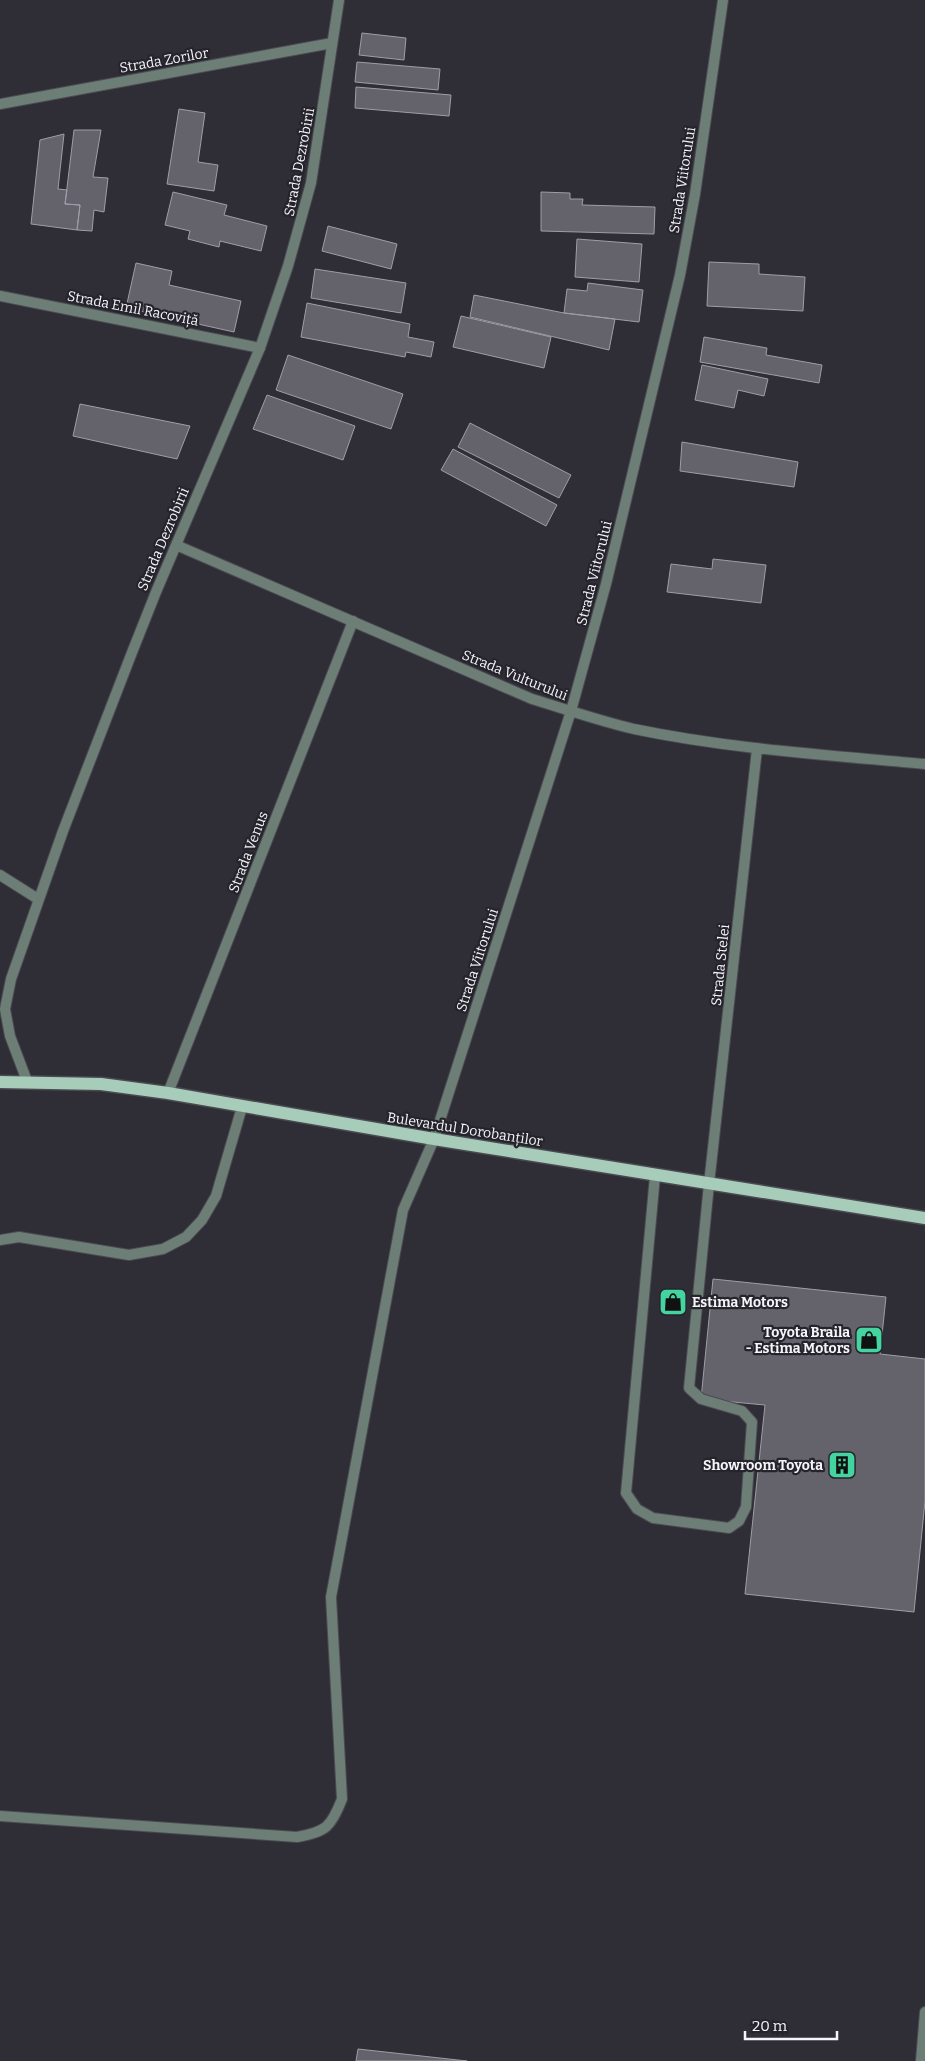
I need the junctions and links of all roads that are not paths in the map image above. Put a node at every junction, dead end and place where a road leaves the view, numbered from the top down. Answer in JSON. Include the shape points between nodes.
{"nodes":[{"id":1,"x":339,"y":0,"type":"edge"},
{"id":2,"x":723,"y":0,"type":"edge"},
{"id":3,"x":332,"y":43,"type":"junction"},
{"id":4,"x":0,"y":104,"type":"edge"},
{"id":5,"x":0,"y":296,"type":"edge"},
{"id":6,"x":260,"y":348,"type":"junction"},
{"id":7,"x":176,"y":545,"type":"junction"},
{"id":8,"x":353,"y":621,"type":"junction"},
{"id":9,"x":571,"y":711,"type":"junction"},
{"id":10,"x":757,"y":749,"type":"junction"},
{"id":11,"x":925,"y":764,"type":"edge"},
{"id":12,"x":0,"y":875,"type":"edge"},
{"id":13,"x":38,"y":899,"type":"junction"},
{"id":14,"x":27,"y":1081,"type":"junction"},
{"id":15,"x":0,"y":1082,"type":"edge"},
{"id":16,"x":168,"y":1093,"type":"junction"},
{"id":17,"x":242,"y":1107,"type":"junction"},
{"id":18,"x":434,"y":1140,"type":"junction"},
{"id":19,"x":655,"y":1176,"type":"junction"},
{"id":20,"x":709,"y":1184,"type":"junction"},
{"id":21,"x":925,"y":1218,"type":"edge"},
{"id":22,"x":0,"y":1240,"type":"edge"},
{"id":23,"x":0,"y":1816,"type":"edge"},
{"id":24,"x":925,"y":2014,"type":"edge"},
{"id":25,"x":921,"y":2061,"type":"edge"}],
"edges":[{"from":1,"to":3,"type":"street","name":"Strada Dezrobirii"},
{"from":2,"to":9,"type":"street","name":"Strada Viitorului","via":[[680,274],[606,584]]},
{"from":3,"to":4,"type":"street","name":"Strada Zorilor"},
{"from":3,"to":6,"type":"street","name":"Strada Dezrobirii","via":[[309,192],[291,258]]},
{"from":5,"to":6,"type":"street","name":"Strada Emil Racoviță"},
{"from":6,"to":7,"type":"street","name":"Strada Dezrobirii"},
{"from":7,"to":8,"type":"street","name":"Strada Vulturului"},
{"from":7,"to":13,"type":"street","name":"Strada Dezrobirii"},
{"from":8,"to":9,"type":"street","name":"Strada Vulturului","via":[[532,699]]},
{"from":8,"to":16,"type":"street","name":"Strada Venus"},
{"from":9,"to":10,"type":"street","name":"Strada Vulturului","via":[[632,728]]},
{"from":9,"to":18,"type":"street","name":"Strada Viitorului"},
{"from":10,"to":11,"type":"street","name":"Strada Vulturului"},
{"from":10,"to":20,"type":"street","name":"Strada Stelei"},
{"from":12,"to":13,"type":"street"},
{"from":13,"to":14,"type":"street","name":"Strada Dezrobirii","via":[[14,970],[5,1009],[10,1036]]},
{"from":14,"to":15,"type":"main road","name":"Bulevardul Dorobanților"},
{"from":14,"to":16,"type":"main road","name":"Bulevardul Dorobanților","via":[[101,1084]]},
{"from":16,"to":17,"type":"main road","name":"Bulevardul Dorobanților"},
{"from":17,"to":18,"type":"main road","name":"Bulevardul Dorobanților"},
{"from":17,"to":22,"type":"street","via":[[216,1196],[202,1220],[186,1237],[163,1249],[129,1255],[19,1237]]},
{"from":18,"to":19,"type":"main road","name":"Bulevardul Dorobanților"},
{"from":18,"to":23,"type":"street","name":"Strada Viitorului","via":[[404,1210],[330,1597],[342,1799],[334,1819],[318,1833],[297,1837]]},
{"from":19,"to":20,"type":"main road","name":"Bulevardul Dorobanților"},
{"from":19,"to":20,"type":"street","name":"Strada Stelei","via":[[626,1493],[637,1508],[653,1518],[729,1528],[739,1521],[746,1507],[752,1422],[742,1411],[701,1399],[689,1388]]},
{"from":20,"to":21,"type":"main road","name":"Bulevardul Dorobanților"},
{"from":24,"to":25,"type":"street"}]}
